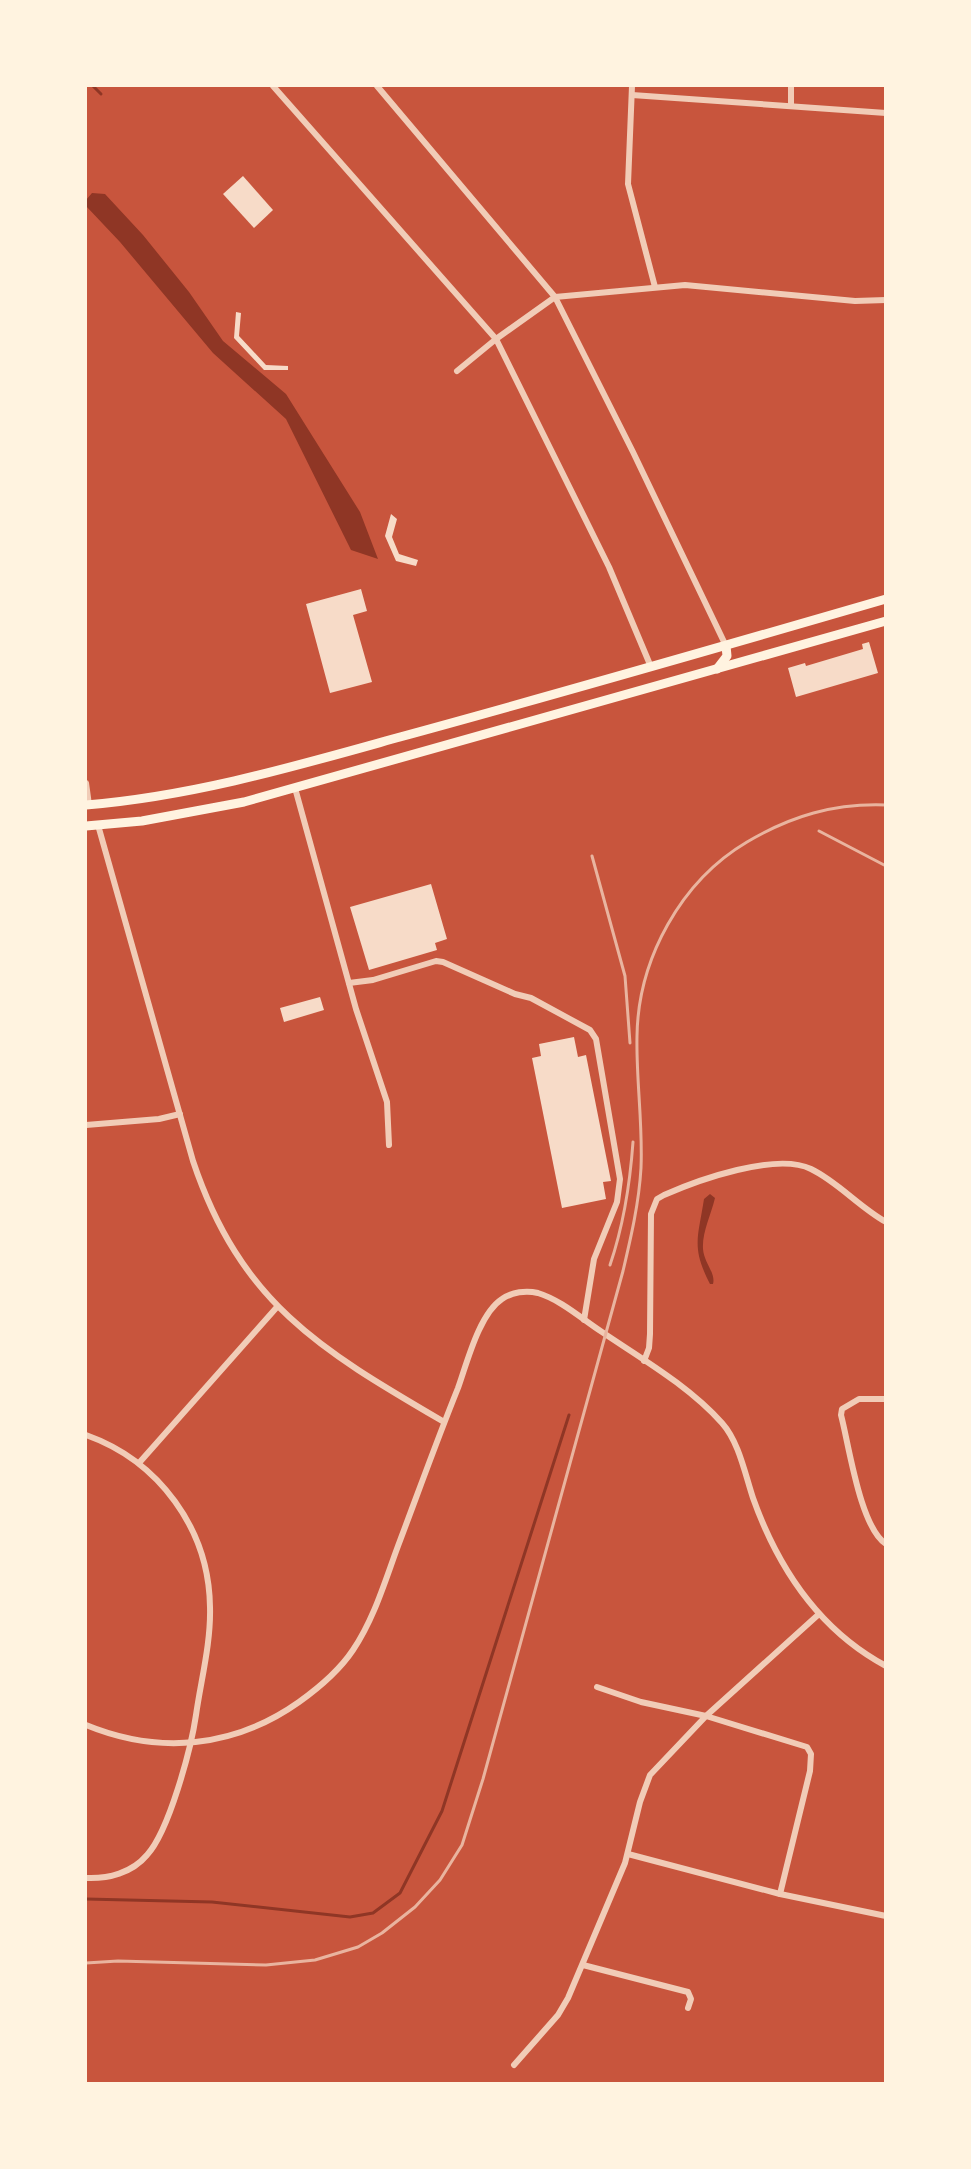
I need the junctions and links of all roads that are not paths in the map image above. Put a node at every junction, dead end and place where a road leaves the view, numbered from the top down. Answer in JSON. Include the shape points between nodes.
{"nodes":[{"id":1,"x":273,"y":86,"type":"edge"},
{"id":2,"x":377,"y":86,"type":"edge"},
{"id":3,"x":632,"y":86,"type":"edge"},
{"id":4,"x":791,"y":86,"type":"edge"},
{"id":5,"x":632,"y":95,"type":"junction"},
{"id":6,"x":791,"y":106,"type":"junction"},
{"id":7,"x":885,"y":113,"type":"edge"},
{"id":8,"x":655,"y":287,"type":"junction"},
{"id":9,"x":555,"y":297,"type":"junction"},
{"id":10,"x":885,"y":300,"type":"edge"},
{"id":11,"x":496,"y":339,"type":"junction"},
{"id":12,"x":457,"y":371,"type":"dead end"},
{"id":13,"x":885,"y":599,"type":"edge"},
{"id":14,"x":885,"y":621,"type":"edge"},
{"id":15,"x":726,"y":646,"type":"junction"},
{"id":16,"x":651,"y":667,"type":"junction"},
{"id":17,"x":715,"y":671,"type":"junction"},
{"id":18,"x":401,"y":737,"type":"junction"},
{"id":19,"x":407,"y":757,"type":"junction"},
{"id":20,"x":290,"y":768,"type":"junction"},
{"id":21,"x":86,"y":783,"type":"edge"},
{"id":22,"x":295,"y":788,"type":"junction"},
{"id":23,"x":87,"y":805,"type":"edge"},
{"id":24,"x":92,"y":826,"type":"edge"},
{"id":25,"x":349,"y":983,"type":"junction"},
{"id":26,"x":180,"y":1114,"type":"junction"},
{"id":27,"x":86,"y":1125,"type":"edge"},
{"id":28,"x":388,"y":1144,"type":"dead end"},
{"id":29,"x":885,"y":1222,"type":"edge"},
{"id":30,"x":277,"y":1307,"type":"junction"},
{"id":31,"x":584,"y":1320,"type":"junction"},
{"id":32,"x":644,"y":1361,"type":"junction"},
{"id":33,"x":885,"y":1399,"type":"edge"},
{"id":34,"x":444,"y":1422,"type":"junction"},
{"id":35,"x":86,"y":1435,"type":"edge"},
{"id":36,"x":139,"y":1463,"type":"junction"},
{"id":37,"x":885,"y":1544,"type":"edge"},
{"id":38,"x":819,"y":1614,"type":"junction"},
{"id":39,"x":885,"y":1666,"type":"edge"},
{"id":40,"x":597,"y":1687,"type":"dead end"},
{"id":41,"x":706,"y":1716,"type":"junction"},
{"id":42,"x":86,"y":1725,"type":"edge"},
{"id":43,"x":192,"y":1744,"type":"junction"},
{"id":44,"x":628,"y":1854,"type":"junction"},
{"id":45,"x":86,"y":1878,"type":"edge"},
{"id":46,"x":780,"y":1894,"type":"junction"},
{"id":47,"x":885,"y":1916,"type":"edge"},
{"id":48,"x":583,"y":1965,"type":"junction"},
{"id":49,"x":688,"y":2008,"type":"dead end"},
{"id":50,"x":514,"y":2065,"type":"dead end"}],
"edges":[{"from":1,"to":11,"type":"street"},
{"from":2,"to":9,"type":"street"},
{"from":3,"to":5,"type":"street"},
{"from":4,"to":6,"type":"street"},
{"from":5,"to":6,"type":"street"},
{"from":5,"to":8,"type":"street","via":[[628,184]]},
{"from":6,"to":7,"type":"street"},
{"from":8,"to":9,"type":"street"},
{"from":8,"to":10,"type":"street","via":[[685,285],[855,301]]},
{"from":9,"to":11,"type":"street"},
{"from":9,"to":15,"type":"street"},
{"from":11,"to":12,"type":"street"},
{"from":11,"to":16,"type":"street","via":[[609,567]]},
{"from":13,"to":15,"type":"main road"},
{"from":14,"to":17,"type":"main road"},
{"from":15,"to":16,"type":"main road"},
{"from":15,"to":17,"type":"main road","via":[[727,656]]},
{"from":16,"to":18,"type":"main road"},
{"from":17,"to":19,"type":"main road"},
{"from":18,"to":19,"type":"main road"},
{"from":18,"to":20,"type":"main road"},
{"from":19,"to":22,"type":"main road"},
{"from":20,"to":22,"type":"main road"},
{"from":20,"to":23,"type":"main road","via":[[199,790]]},
{"from":21,"to":23,"type":"street"},
{"from":22,"to":24,"type":"main road","via":[[185,814]]},
{"from":22,"to":25,"type":"street"},
{"from":23,"to":24,"type":"main road"},
{"from":24,"to":26,"type":"street"},
{"from":25,"to":28,"type":"street","via":[[387,1102]]},
{"from":25,"to":31,"type":"street","via":[[443,962],[531,998],[590,1030],[596,1039],[620,1179],[617,1202],[594,1259]]},
{"from":26,"to":27,"type":"street"},
{"from":26,"to":30,"type":"street","via":[[213,1213],[246,1269]]},
{"from":29,"to":32,"type":"street","via":[[821,1175],[798,1165],[736,1172],[657,1199],[651,1214],[650,1334]]},
{"from":30,"to":34,"type":"street","via":[[334,1355]]},
{"from":30,"to":36,"type":"street"},
{"from":31,"to":32,"type":"street"},
{"from":31,"to":34,"type":"street","via":[[553,1300],[529,1291],[500,1300],[481,1328]]},
{"from":32,"to":38,"type":"street","via":[[722,1423],[735,1446],[777,1556]]},
{"from":33,"to":37,"type":"street","via":[[851,1401],[841,1415],[867,1514]]},
{"from":34,"to":43,"type":"street","via":[[382,1589],[363,1634],[342,1665],[307,1696],[266,1722],[233,1736]]},
{"from":35,"to":36,"type":"street"},
{"from":36,"to":43,"type":"street","via":[[163,1486],[187,1519],[208,1578],[209,1626]]},
{"from":38,"to":39,"type":"street","via":[[852,1644]]},
{"from":38,"to":41,"type":"street"},
{"from":40,"to":41,"type":"street","via":[[641,1702]]},
{"from":41,"to":44,"type":"street","via":[[650,1775]]},
{"from":41,"to":46,"type":"street","via":[[807,1747],[811,1754]]},
{"from":42,"to":43,"type":"street","via":[[135,1741]]},
{"from":43,"to":45,"type":"street","via":[[159,1838],[147,1855],[121,1873]]},
{"from":44,"to":46,"type":"street"},
{"from":44,"to":48,"type":"street"},
{"from":46,"to":47,"type":"street"},
{"from":48,"to":49,"type":"street","via":[[688,1992]]},
{"from":48,"to":50,"type":"street","via":[[558,2015]]}]}
